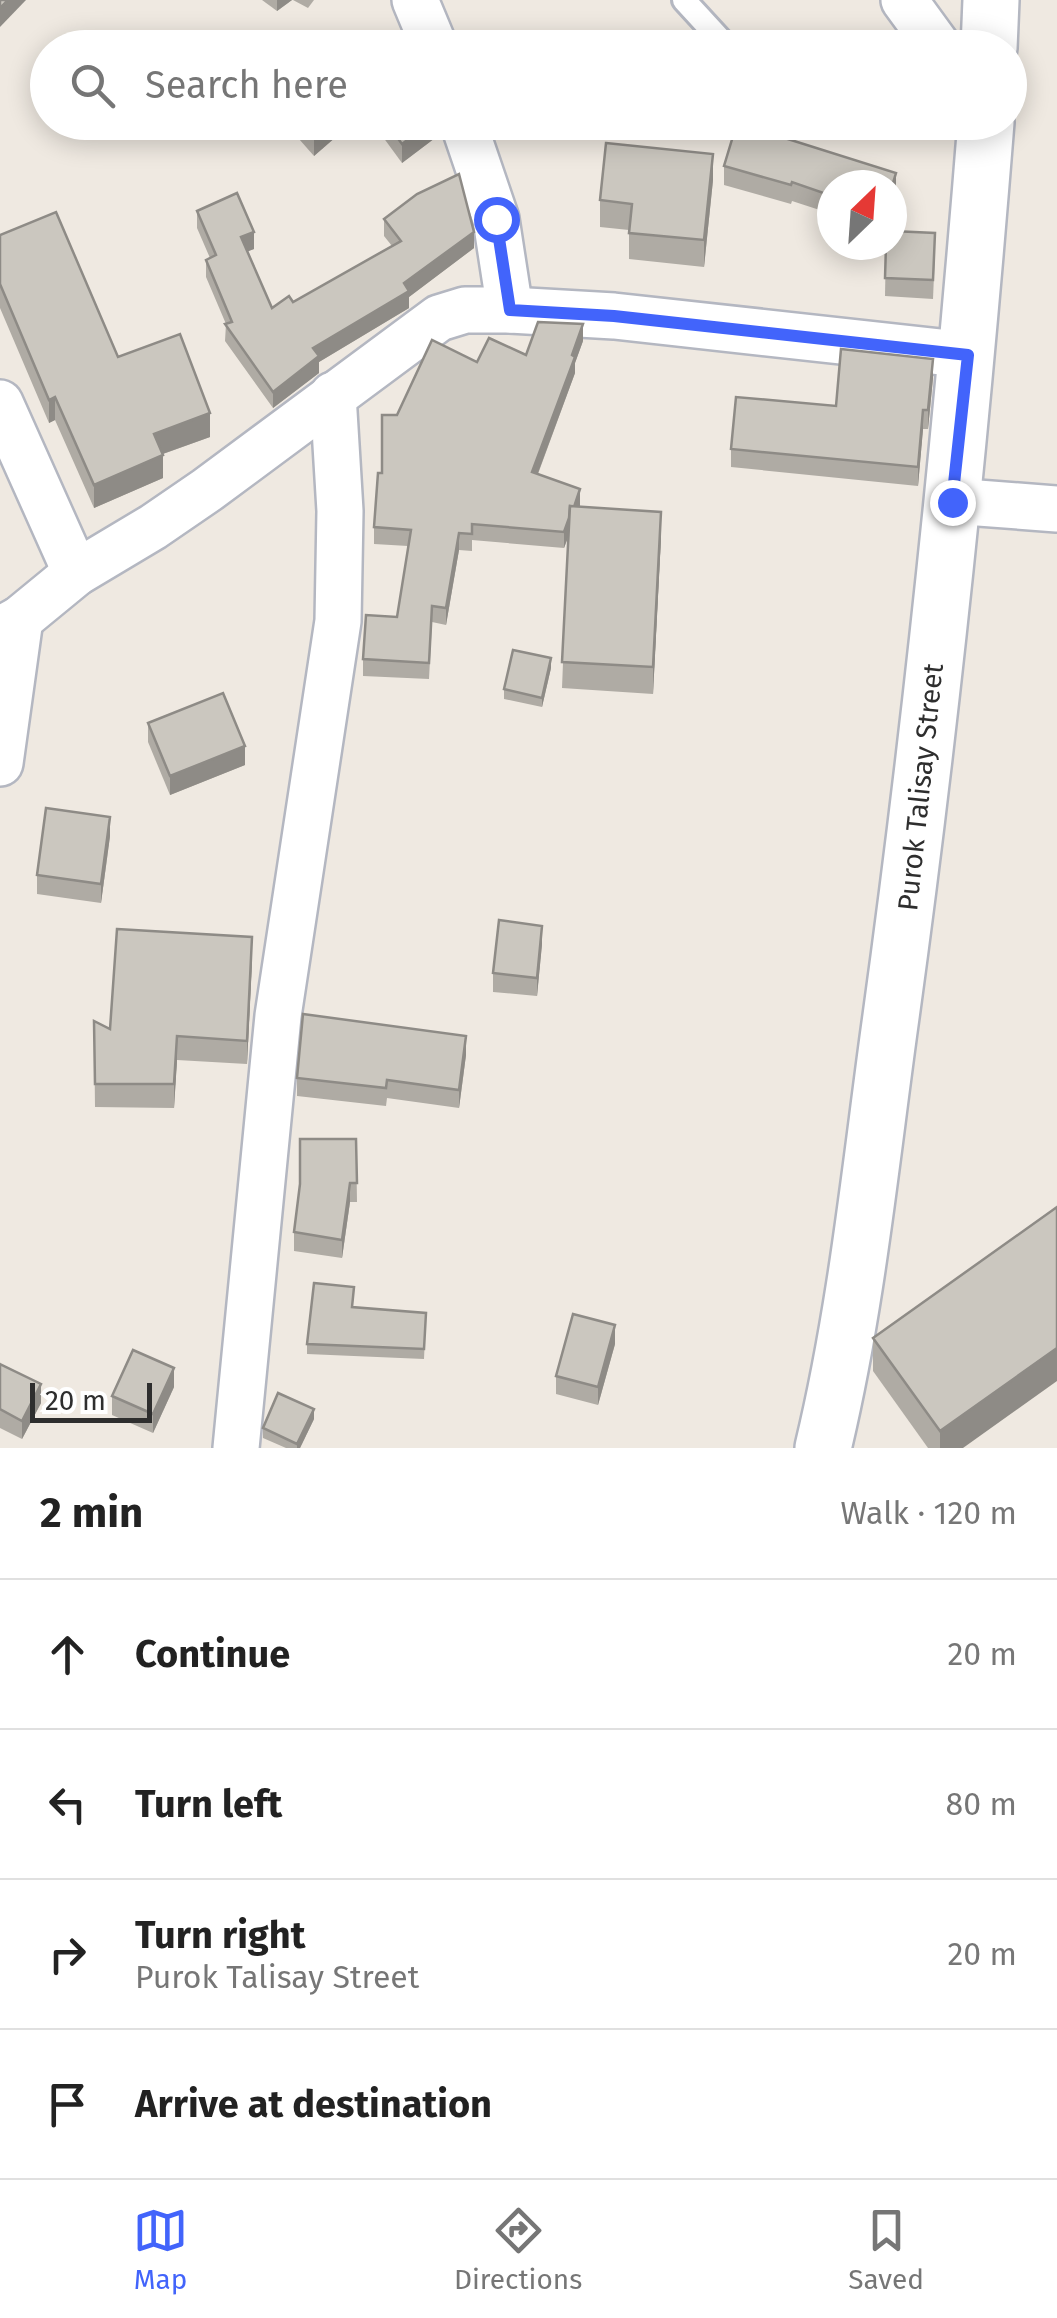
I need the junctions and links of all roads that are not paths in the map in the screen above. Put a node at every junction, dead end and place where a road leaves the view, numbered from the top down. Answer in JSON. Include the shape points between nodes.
{"nodes":[{"id":1,"x":415,"y":0,"type":"edge"},
{"id":2,"x":684,"y":0,"type":"edge"},
{"id":3,"x":904,"y":0,"type":"edge"},
{"id":4,"x":991,"y":0,"type":"edge"},
{"id":5,"x":428,"y":30,"type":"edge"},
{"id":6,"x":712,"y":30,"type":"edge"},
{"id":7,"x":926,"y":30,"type":"edge"},
{"id":8,"x":990,"y":30,"type":"edge"},
{"id":9,"x":468,"y":140,"type":"edge"},
{"id":10,"x":985,"y":140,"type":"edge"},
{"id":11,"x":510,"y":310,"type":"junction"},
{"id":12,"x":968,"y":355,"type":"junction"},
{"id":13,"x":333,"y":395,"type":"junction"},
{"id":14,"x":0,"y":404,"type":"edge"},
{"id":15,"x":952,"y":502,"type":"junction"},
{"id":16,"x":1057,"y":510,"type":"edge"},
{"id":17,"x":76,"y":572,"type":"junction"},
{"id":18,"x":10,"y":624,"type":"edge"},
{"id":19,"x":0,"y":763,"type":"edge"},
{"id":20,"x":236,"y":1448,"type":"edge"},
{"id":21,"x":823,"y":1448,"type":"edge"}],
"edges":[{"from":1,"to":5,"type":"street"},
{"from":2,"to":6,"type":"lane"},
{"from":3,"to":7,"type":"street"},
{"from":4,"to":8,"type":"street"},
{"from":9,"to":11,"type":"street","via":[[496,219]]},
{"from":10,"to":12,"type":"street","name":"Purok Talisay Street"},
{"from":11,"to":12,"type":"street"},
{"from":11,"to":13,"type":"street","via":[[465,310],[439,318]]},
{"from":12,"to":15,"type":"street","name":"Purok Talisay Street"},
{"from":13,"to":17,"type":"street","via":[[208,490]]},
{"from":13,"to":20,"type":"street","via":[[338,621],[278,1016]]},
{"from":14,"to":17,"type":"street"},
{"from":15,"to":16,"type":"street"},
{"from":15,"to":21,"type":"street","name":"Purok Talisay Street","via":[[904,925],[848,1324]]},
{"from":17,"to":18,"type":"street"},
{"from":18,"to":19,"type":"street"}]}
